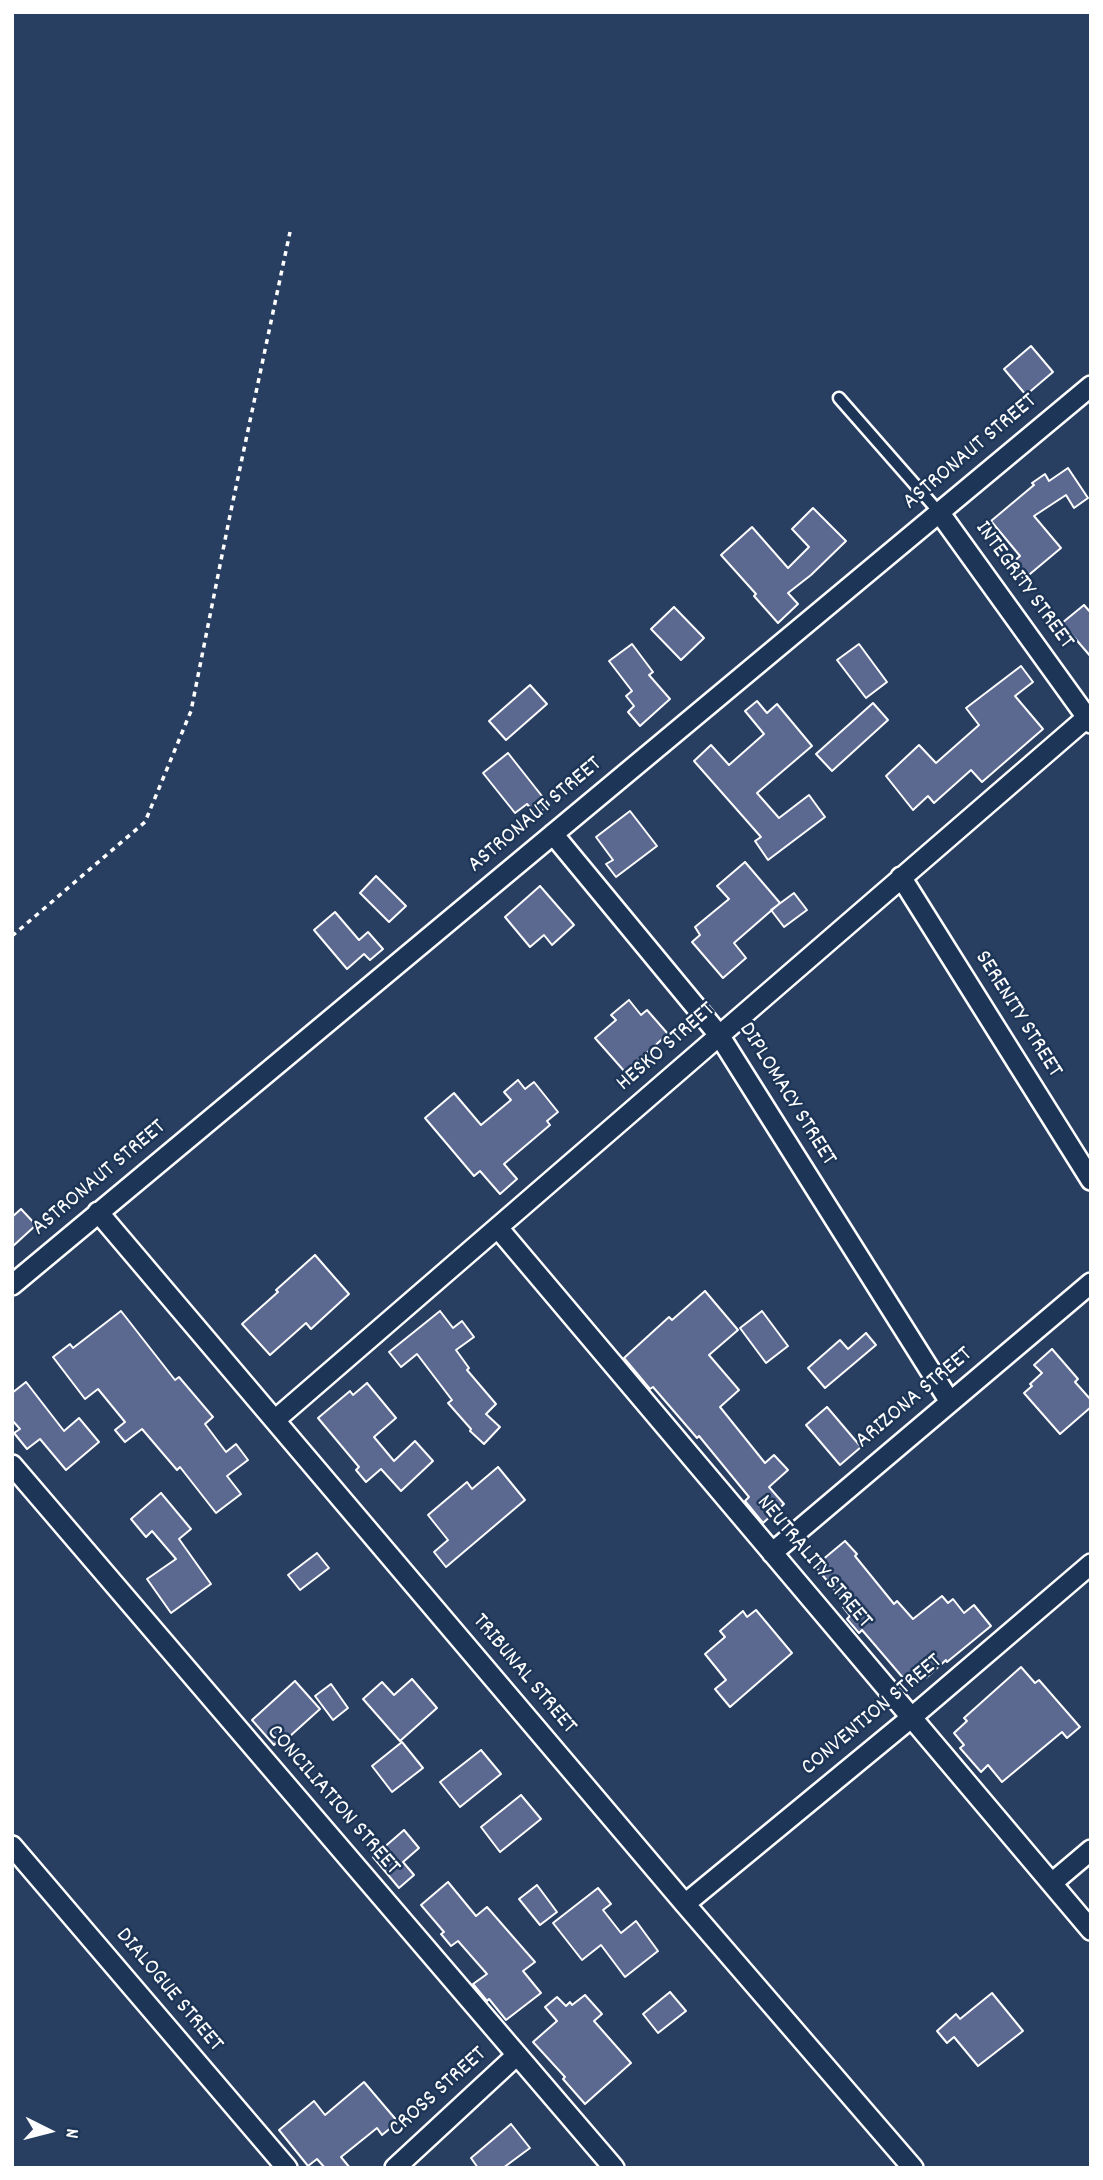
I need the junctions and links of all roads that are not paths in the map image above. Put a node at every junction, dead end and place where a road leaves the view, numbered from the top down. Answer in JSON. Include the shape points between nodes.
{"nodes":[{"id":1,"x":1091,"y":386,"type":"edge"},
{"id":2,"x":839,"y":398,"type":"dead end"},
{"id":3,"x":939,"y":512,"type":"junction"},
{"id":4,"x":1089,"y":718,"type":"edge"},
{"id":5,"x":553,"y":834,"type":"junction"},
{"id":6,"x":901,"y":877,"type":"junction"},
{"id":7,"x":719,"y":1035,"type":"junction"},
{"id":8,"x":1091,"y":1180,"type":"edge"},
{"id":9,"x":98,"y":1212,"type":"junction"},
{"id":10,"x":498,"y":1228,"type":"junction"},
{"id":11,"x":1091,"y":1283,"type":"edge"},
{"id":12,"x":12,"y":1285,"type":"edge"},
{"id":13,"x":950,"y":1402,"type":"junction"},
{"id":14,"x":275,"y":1419,"type":"junction"},
{"id":15,"x":12,"y":1465,"type":"edge"},
{"id":16,"x":772,"y":1553,"type":"junction"},
{"id":17,"x":1091,"y":1564,"type":"edge"},
{"id":18,"x":912,"y":1717,"type":"junction"},
{"id":19,"x":12,"y":1846,"type":"edge"},
{"id":20,"x":1091,"y":1850,"type":"edge"},
{"id":21,"x":1052,"y":1883,"type":"junction"},
{"id":22,"x":685,"y":1904,"type":"junction"},
{"id":23,"x":1091,"y":1930,"type":"edge"},
{"id":24,"x":517,"y":2055,"type":"junction"},
{"id":25,"x":287,"y":2168,"type":"edge"},
{"id":26,"x":394,"y":2168,"type":"edge"},
{"id":27,"x":614,"y":2168,"type":"edge"},
{"id":28,"x":913,"y":2168,"type":"edge"}],
"edges":[{"from":1,"to":3,"type":"street","name":"ASTRONAUT STREET"},
{"from":2,"to":3,"type":"lane"},
{"from":3,"to":4,"type":"street","name":"INTEGRITY STREET"},
{"from":3,"to":5,"type":"street","name":"ASTRONAUT STREET"},
{"from":4,"to":6,"type":"street","name":"HESKO STREET"},
{"from":5,"to":7,"type":"street","name":"DIPLOMACY STREET"},
{"from":5,"to":9,"type":"street","name":"ASTRONAUT STREET"},
{"from":6,"to":7,"type":"street","name":"HESKO STREET"},
{"from":6,"to":8,"type":"street","name":"SERENITY STREET"},
{"from":7,"to":10,"type":"street","name":"HESKO STREET"},
{"from":7,"to":13,"type":"street","name":"DIPLOMACY STREET"},
{"from":9,"to":12,"type":"street","name":"ASTRONAUT STREET"},
{"from":9,"to":14,"type":"street","name":"TRIBUNAL STREET"},
{"from":10,"to":14,"type":"street","name":"HESKO STREET"},
{"from":10,"to":16,"type":"street","name":"NEUTRALITY STREET"},
{"from":11,"to":13,"type":"street","name":"ARIZONA STREET"},
{"from":13,"to":16,"type":"street","name":"ARIZONA STREET"},
{"from":14,"to":22,"type":"street","name":"TRIBUNAL STREET"},
{"from":15,"to":24,"type":"street","name":"CONCILIATION STREET"},
{"from":16,"to":18,"type":"street","name":"NEUTRALITY STREET"},
{"from":17,"to":18,"type":"street","name":"CONVENTION STREET"},
{"from":18,"to":21,"type":"street","name":"NEUTRALITY STREET"},
{"from":18,"to":22,"type":"street","name":"CONVENTION STREET"},
{"from":19,"to":25,"type":"street","name":"DIALOGUE STREET"},
{"from":20,"to":21,"type":"street"},
{"from":21,"to":23,"type":"street","name":"NEUTRALITY STREET"},
{"from":22,"to":28,"type":"street","name":"TRIBUNAL STREET"},
{"from":24,"to":26,"type":"street","name":"CROSS STREET"},
{"from":24,"to":27,"type":"street","name":"CONCILIATION STREET"}]}
